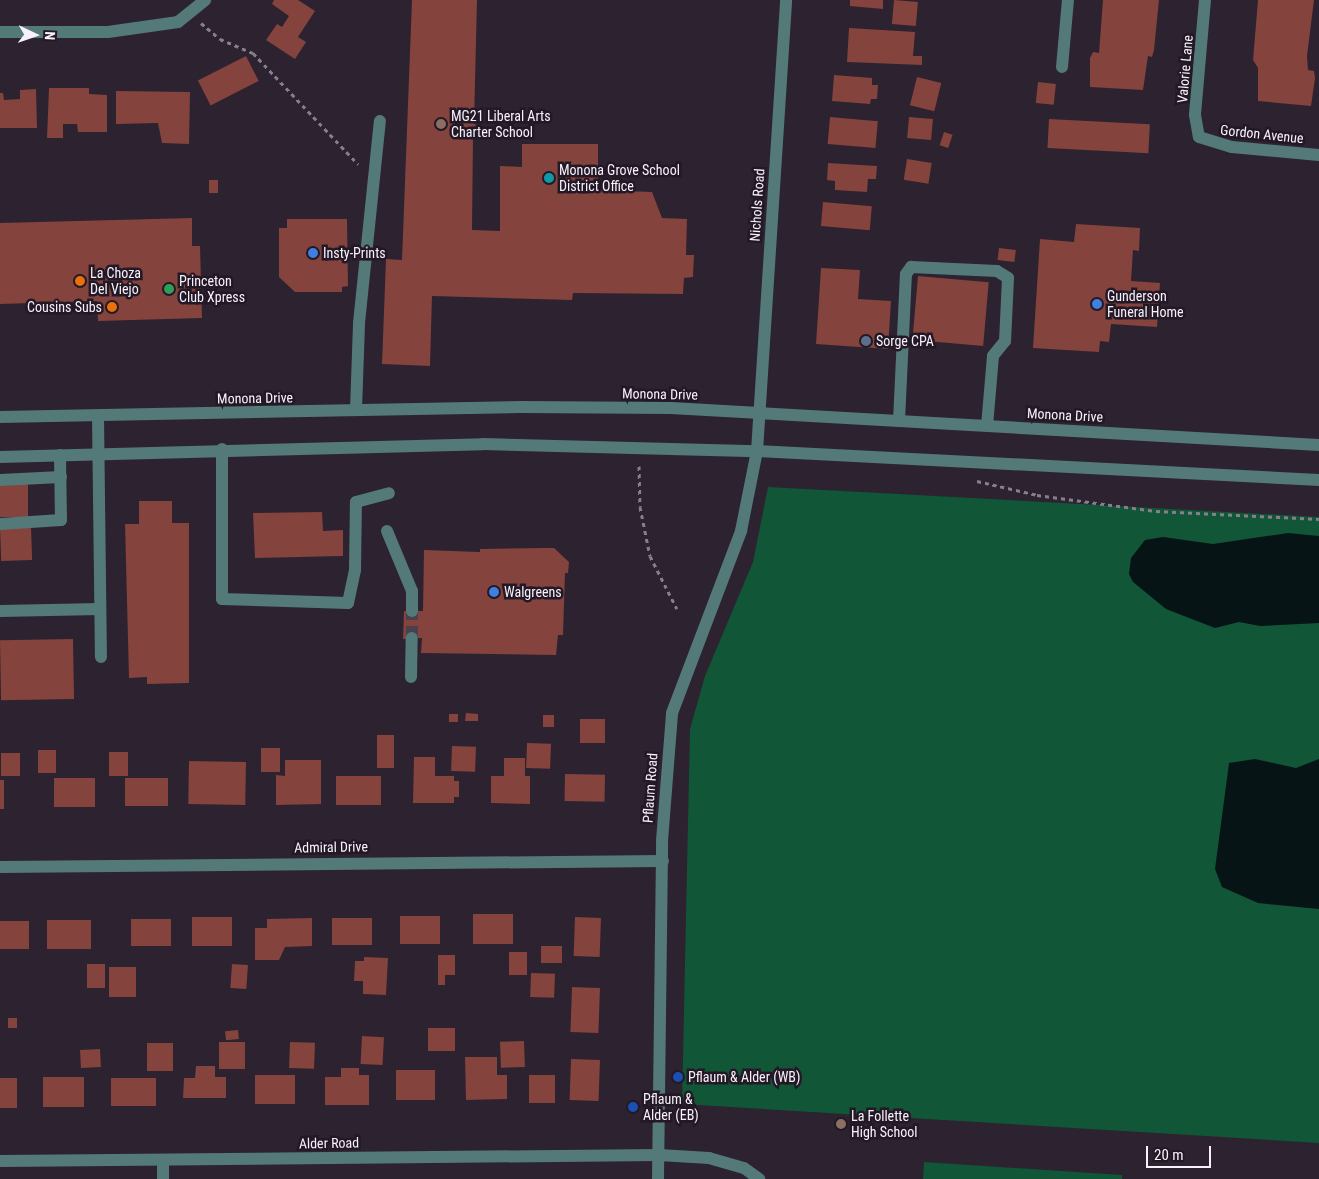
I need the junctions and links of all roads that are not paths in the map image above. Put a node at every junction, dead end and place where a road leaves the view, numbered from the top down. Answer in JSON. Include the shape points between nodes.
{"nodes":[{"id":1,"x":205,"y":0,"type":"edge"},
{"id":2,"x":786,"y":0,"type":"edge"},
{"id":3,"x":1068,"y":0,"type":"edge"},
{"id":4,"x":1205,"y":0,"type":"edge"},
{"id":5,"x":0,"y":32,"type":"edge"},
{"id":6,"x":1062,"y":67,"type":"dead end"},
{"id":7,"x":380,"y":121,"type":"dead end"},
{"id":8,"x":1202,"y":139,"type":"joint"},
{"id":9,"x":1319,"y":155,"type":"edge"},
{"id":10,"x":356,"y":410,"type":"junction"},
{"id":11,"x":758,"y":413,"type":"junction"},
{"id":12,"x":98,"y":416,"type":"junction"},
{"id":13,"x":0,"y":418,"type":"edge"},
{"id":14,"x":899,"y":421,"type":"junction"},
{"id":15,"x":987,"y":426,"type":"junction"},
{"id":16,"x":1319,"y":445,"type":"edge"},
{"id":17,"x":222,"y":449,"type":"junction"},
{"id":18,"x":757,"y":451,"type":"junction"},
{"id":19,"x":98,"y":454,"type":"junction"},
{"id":20,"x":60,"y":455,"type":"junction"},
{"id":21,"x":0,"y":457,"type":"edge"},
{"id":22,"x":61,"y":477,"type":"junction"},
{"id":23,"x":0,"y":480,"type":"edge"},
{"id":24,"x":1319,"y":480,"type":"edge"},
{"id":25,"x":389,"y":493,"type":"dead end"},
{"id":26,"x":0,"y":524,"type":"edge"},
{"id":27,"x":387,"y":531,"type":"dead end"},
{"id":28,"x":100,"y":609,"type":"junction"},
{"id":29,"x":0,"y":610,"type":"edge"},
{"id":30,"x":412,"y":611,"type":"tunnel mouth"},
{"id":31,"x":412,"y":638,"type":"tunnel mouth"},
{"id":32,"x":101,"y":657,"type":"dead end"},
{"id":33,"x":411,"y":677,"type":"dead end"},
{"id":34,"x":663,"y":861,"type":"junction"},
{"id":35,"x":0,"y":866,"type":"edge"},
{"id":36,"x":659,"y":1156,"type":"junction"},
{"id":37,"x":163,"y":1160,"type":"junction"},
{"id":38,"x":0,"y":1161,"type":"edge"},
{"id":39,"x":163,"y":1179,"type":"edge"},
{"id":40,"x":658,"y":1179,"type":"edge"},
{"id":41,"x":759,"y":1179,"type":"edge"}],
"edges":[{"from":1,"to":5,"type":"street","via":[[192,14],[178,22],[108,32]]},
{"from":2,"to":11,"type":"street","name":"Nichols Road"},
{"from":3,"to":6,"type":"street"},
{"from":4,"to":8,"type":"street","name":"Valorie Lane","via":[[1195,115]]},
{"from":7,"to":10,"type":"street","via":[[359,323]]},
{"from":8,"to":9,"type":"street","name":"Gordon Avenue","via":[[1267,152]]},
{"from":10,"to":11,"type":"street","name":"Monona Drive","via":[[555,406]]},
{"from":10,"to":12,"type":"street","name":"Monona Drive"},
{"from":11,"to":14,"type":"street","name":"Monona Drive"},
{"from":11,"to":18,"type":"street","name":"Pflaum Road"},
{"from":12,"to":13,"type":"street","name":"Monona Drive"},
{"from":12,"to":19,"type":"street"},
{"from":14,"to":15,"type":"street","name":"Monona Drive"},
{"from":14,"to":15,"type":"street","via":[[906,274],[911,267],[996,271],[1008,278],[1005,340],[993,356]]},
{"from":15,"to":16,"type":"street","name":"Monona Drive"},
{"from":17,"to":18,"type":"street","via":[[483,444]]},
{"from":17,"to":19,"type":"street"},
{"from":17,"to":25,"type":"street","via":[[222,599],[348,603],[355,570],[356,502]]},
{"from":18,"to":24,"type":"street"},
{"from":18,"to":34,"type":"street","name":"Pflaum Road","via":[[741,531],[672,713]]},
{"from":19,"to":20,"type":"street"},
{"from":19,"to":28,"type":"street"},
{"from":20,"to":21,"type":"street"},
{"from":20,"to":22,"type":"street"},
{"from":22,"to":23,"type":"street"},
{"from":22,"to":26,"type":"street","via":[[61,520]]},
{"from":27,"to":30,"type":"street","via":[[412,591]]},
{"from":28,"to":29,"type":"street"},
{"from":28,"to":32,"type":"street"},
{"from":31,"to":33,"type":"street"},
{"from":34,"to":35,"type":"street","name":"Admiral Drive"},
{"from":34,"to":36,"type":"street","name":"Pflaum Road"},
{"from":36,"to":37,"type":"street","name":"Alder Road"},
{"from":36,"to":40,"type":"street","name":"Pflaum Road"},
{"from":36,"to":41,"type":"street","name":"Alder Road","via":[[709,1158],[744,1168]]},
{"from":37,"to":38,"type":"street","name":"Alder Road"},
{"from":37,"to":39,"type":"street"}]}
